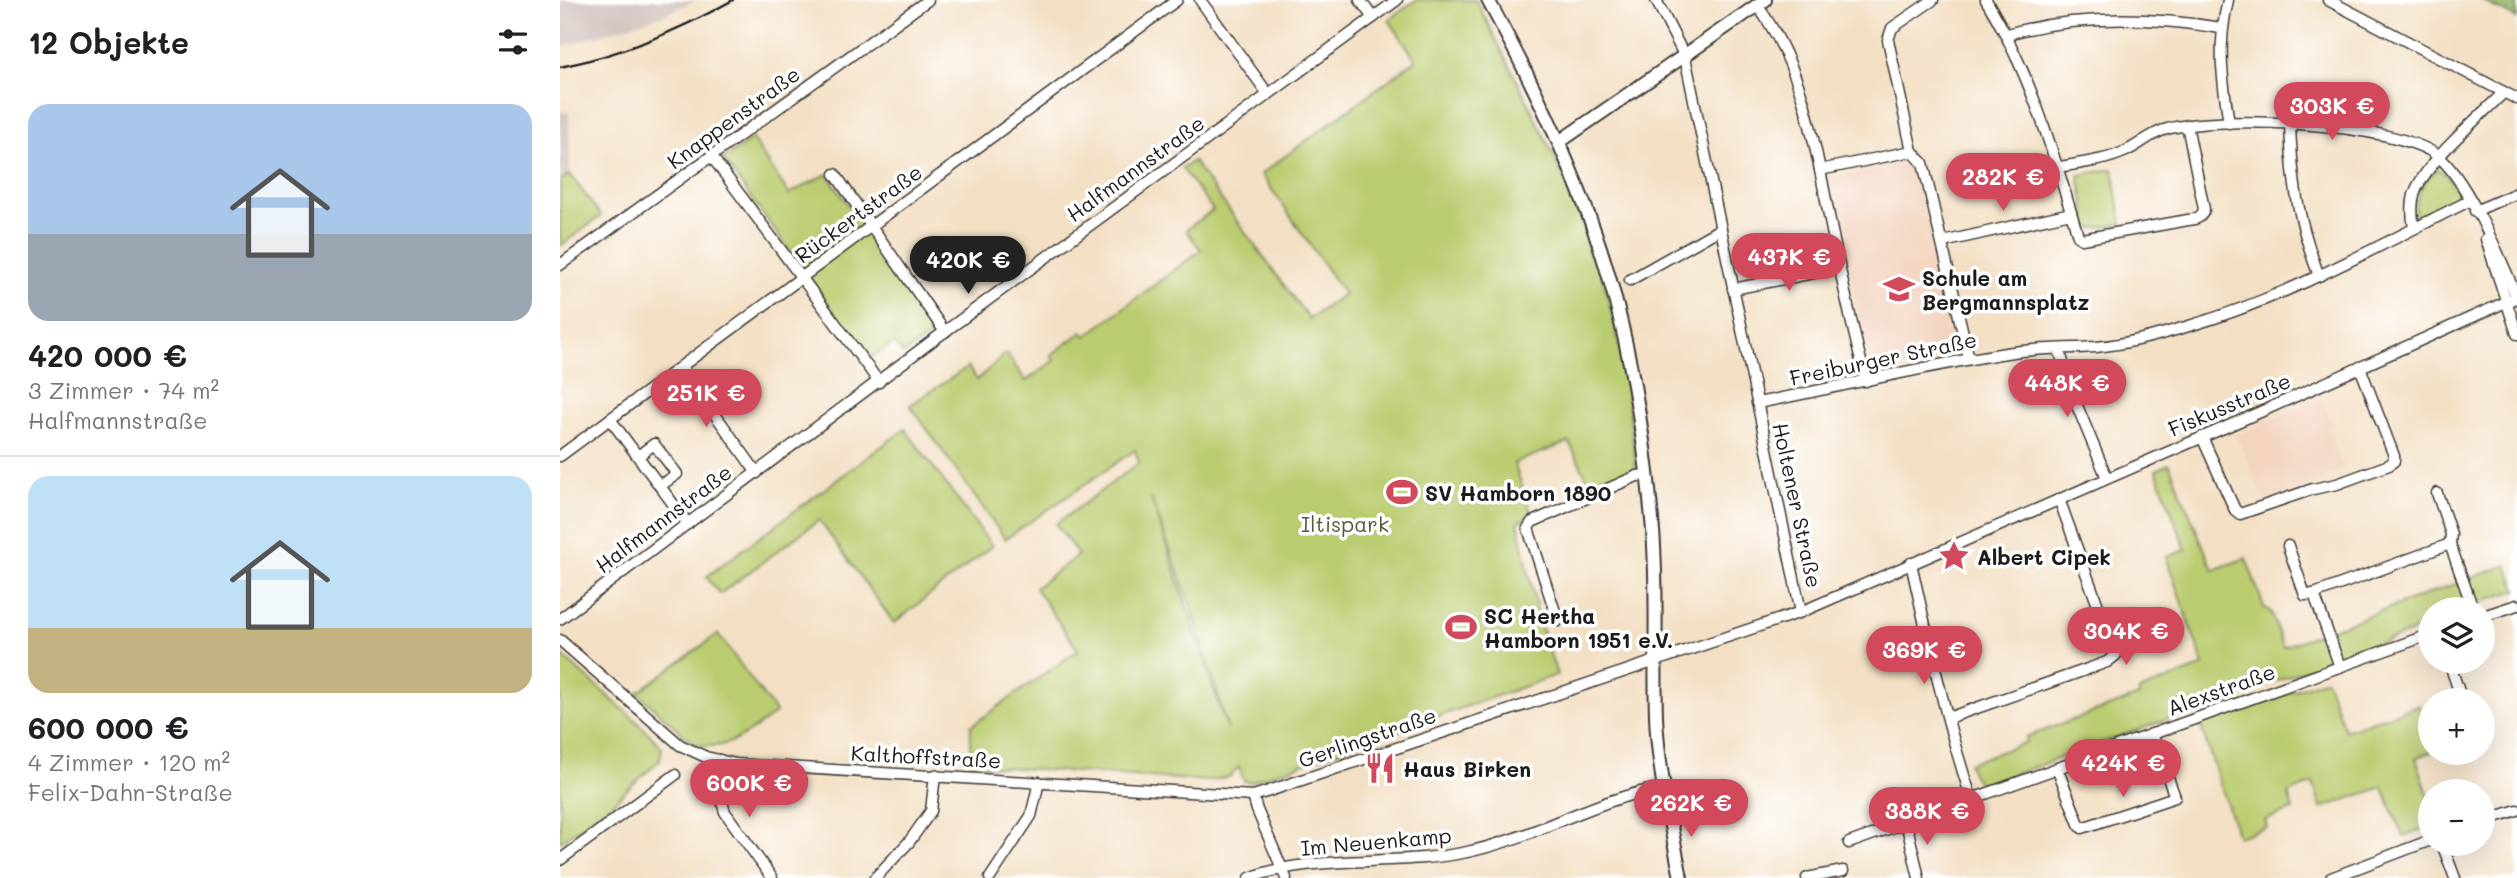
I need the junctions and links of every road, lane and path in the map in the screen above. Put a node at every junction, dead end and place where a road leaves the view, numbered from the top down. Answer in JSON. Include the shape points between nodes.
{"nodes":[{"id":1,"x":928,"y":0,"type":"edge"},
{"id":2,"x":1177,"y":0,"type":"edge"},
{"id":3,"x":1200,"y":0,"type":"edge"},
{"id":4,"x":1360,"y":0,"type":"edge"},
{"id":5,"x":1397,"y":0,"type":"edge"},
{"id":6,"x":1488,"y":0,"type":"edge"},
{"id":7,"x":1656,"y":0,"type":"edge"},
{"id":8,"x":1933,"y":0,"type":"edge"},
{"id":9,"x":1986,"y":0,"type":"edge"},
{"id":10,"x":2228,"y":0,"type":"edge"},
{"id":11,"x":2328,"y":0,"type":"edge"},
{"id":12,"x":1761,"y":3,"type":"edge"},
{"id":13,"x":1373,"y":18,"type":"junction"},
{"id":14,"x":2221,"y":29,"type":"junction"},
{"id":15,"x":2007,"y":34,"type":"junction"},
{"id":16,"x":1685,"y":57,"type":"junction"},
{"id":17,"x":2504,"y":92,"type":"junction"},
{"id":18,"x":1268,"y":94,"type":"junction"},
{"id":19,"x":2517,"y":99,"type":"edge"},
{"id":20,"x":2229,"y":123,"type":"junction"},
{"id":21,"x":2290,"y":123,"type":"junction"},
{"id":22,"x":2187,"y":125,"type":"junction"},
{"id":23,"x":1559,"y":142,"type":"junction"},
{"id":24,"x":1912,"y":151,"type":"junction"},
{"id":25,"x":712,"y":157,"type":"junction"},
{"id":26,"x":2440,"y":158,"type":"junction"},
{"id":27,"x":2059,"y":167,"type":"junction"},
{"id":28,"x":1820,"y":170,"type":"junction"},
{"id":29,"x":835,"y":174,"type":"dead end"},
{"id":30,"x":2517,"y":193,"type":"edge"},
{"id":31,"x":2469,"y":201,"type":"junction"},
{"id":32,"x":2071,"y":213,"type":"junction"},
{"id":33,"x":2477,"y":213,"type":"junction"},
{"id":34,"x":872,"y":227,"type":"junction"},
{"id":35,"x":2414,"y":228,"type":"junction"},
{"id":36,"x":1720,"y":229,"type":"junction"},
{"id":37,"x":1943,"y":242,"type":"junction"},
{"id":38,"x":560,"y":265,"type":"edge"},
{"id":39,"x":1839,"y":268,"type":"junction"},
{"id":40,"x":2319,"y":276,"type":"junction"},
{"id":41,"x":801,"y":278,"type":"junction"},
{"id":42,"x":1630,"y":280,"type":"dead end"},
{"id":43,"x":1733,"y":289,"type":"junction"},
{"id":44,"x":2517,"y":298,"type":"edge"},
{"id":45,"x":2506,"y":301,"type":"junction"},
{"id":46,"x":945,"y":332,"type":"junction"},
{"id":47,"x":2517,"y":334,"type":"edge"},
{"id":48,"x":2059,"y":349,"type":"junction"},
{"id":49,"x":1969,"y":359,"type":"junction"},
{"id":50,"x":681,"y":367,"type":"junction"},
{"id":51,"x":2360,"y":368,"type":"junction"},
{"id":52,"x":1866,"y":381,"type":"junction"},
{"id":53,"x":879,"y":382,"type":"junction"},
{"id":54,"x":1757,"y":403,"type":"junction"},
{"id":55,"x":610,"y":419,"type":"junction"},
{"id":56,"x":2202,"y":437,"type":"junction"},
{"id":57,"x":560,"y":456,"type":"edge"},
{"id":58,"x":638,"y":456,"type":"junction"},
{"id":59,"x":757,"y":472,"type":"junction"},
{"id":60,"x":1647,"y":475,"type":"junction"},
{"id":61,"x":2107,"y":478,"type":"junction"},
{"id":62,"x":660,"y":486,"type":"junction"},
{"id":63,"x":2437,"y":493,"type":"dead end"},
{"id":64,"x":2059,"y":499,"type":"junction"},
{"id":65,"x":688,"y":523,"type":"junction"},
{"id":66,"x":2449,"y":544,"type":"junction"},
{"id":67,"x":2288,"y":546,"type":"dead end"},
{"id":68,"x":1911,"y":563,"type":"junction"},
{"id":69,"x":2314,"y":594,"type":"junction"},
{"id":70,"x":2469,"y":597,"type":"edge"},
{"id":71,"x":2517,"y":605,"type":"edge"},
{"id":72,"x":1801,"y":612,"type":"junction"},
{"id":73,"x":2495,"y":612,"type":"edge"},
{"id":74,"x":560,"y":619,"type":"edge"},
{"id":75,"x":1558,"y":621,"type":"dead end"},
{"id":76,"x":2418,"y":639,"type":"edge"},
{"id":77,"x":560,"y":640,"type":"edge"},
{"id":78,"x":1656,"y":662,"type":"junction"},
{"id":79,"x":2340,"y":667,"type":"junction"},
{"id":80,"x":1948,"y":718,"type":"junction"},
{"id":81,"x":2152,"y":734,"type":"junction"},
{"id":82,"x":720,"y":760,"type":"junction"},
{"id":83,"x":2057,"y":768,"type":"junction"},
{"id":84,"x":676,"y":775,"type":"dead end"},
{"id":85,"x":936,"y":775,"type":"junction"},
{"id":86,"x":1039,"y":782,"type":"junction"},
{"id":87,"x":1665,"y":787,"type":"junction"},
{"id":88,"x":1254,"y":796,"type":"junction"},
{"id":89,"x":1972,"y":800,"type":"junction"},
{"id":90,"x":2517,"y":810,"type":"edge"},
{"id":91,"x":2495,"y":817,"type":"edge"},
{"id":92,"x":1906,"y":822,"type":"junction"},
{"id":93,"x":1849,"y":843,"type":"dead end"},
{"id":94,"x":2418,"y":845,"type":"edge"},
{"id":95,"x":2447,"y":856,"type":"edge"},
{"id":96,"x":560,"y":860,"type":"edge"},
{"id":97,"x":1843,"y":871,"type":"dead end"},
{"id":98,"x":1284,"y":873,"type":"edge"},
{"id":99,"x":772,"y":878,"type":"edge"},
{"id":100,"x":875,"y":878,"type":"edge"},
{"id":101,"x":990,"y":878,"type":"edge"},
{"id":102,"x":1250,"y":878,"type":"edge"},
{"id":103,"x":1681,"y":878,"type":"edge"},
{"id":104,"x":1807,"y":878,"type":"edge"},
{"id":105,"x":1919,"y":878,"type":"edge"},
{"id":106,"x":2331,"y":878,"type":"edge"},
{"id":107,"x":2455,"y":878,"type":"edge"}],
"edges":[{"from":1,"to":25,"type":"street","name":"Knappenstraße"},
{"from":2,"to":34,"type":"street","name":"Rückertstraße"},
{"from":3,"to":18,"type":"street"},
{"from":4,"to":13,"type":"street"},
{"from":5,"to":13,"type":"street","name":"Halfmannstraße"},
{"from":6,"to":23,"type":"street"},
{"from":7,"to":16,"type":"street","name":"Holtener Straße"},
{"from":8,"to":24,"type":"street","via":[[1888,33]]},
{"from":9,"to":15,"type":"street"},
{"from":10,"to":14,"type":"street"},
{"from":11,"to":17,"type":"street"},
{"from":12,"to":16,"type":"street"},
{"from":12,"to":28,"type":"street","via":[[1798,80]]},
{"from":13,"to":18,"type":"street","name":"Halfmannstraße"},
{"from":14,"to":15,"type":"street","via":[[2147,20],[2049,26]]},
{"from":14,"to":20,"type":"street"},
{"from":15,"to":27,"type":"street"},
{"from":16,"to":23,"type":"street"},
{"from":16,"to":36,"type":"street","name":"Holtener Straße"},
{"from":17,"to":19,"type":"street"},
{"from":17,"to":26,"type":"street"},
{"from":18,"to":46,"type":"street","name":"Halfmannstraße"},
{"from":20,"to":21,"type":"street"},
{"from":20,"to":22,"type":"street"},
{"from":21,"to":26,"type":"street","via":[[2356,130],[2427,149]]},
{"from":21,"to":40,"type":"street","via":[[2296,200]]},
{"from":22,"to":27,"type":"street","via":[[2165,129],[2118,155]]},
{"from":22,"to":32,"type":"street","via":[[2204,209],[2198,218],[2082,239]]},
{"from":23,"to":60,"type":"street","via":[[1612,290]]},
{"from":24,"to":28,"type":"street"},
{"from":24,"to":37,"type":"street","via":[[1923,163]]},
{"from":25,"to":38,"type":"street","name":"Knappenstraße"},
{"from":25,"to":41,"type":"street"},
{"from":26,"to":31,"type":"street"},
{"from":26,"to":35,"type":"street","via":[[2413,197]]},
{"from":27,"to":32,"type":"street"},
{"from":28,"to":39,"type":"street"},
{"from":29,"to":34,"type":"street"},
{"from":30,"to":33,"type":"street"},
{"from":31,"to":33,"type":"street"},
{"from":31,"to":35,"type":"street","name":"Freiburger Straße"},
{"from":32,"to":37,"type":"street"},
{"from":33,"to":44,"type":"street"},
{"from":33,"to":45,"type":"street"},
{"from":34,"to":41,"type":"street","name":"Rückertstraße"},
{"from":34,"to":46,"type":"street"},
{"from":35,"to":40,"type":"street","name":"Freiburger Straße"},
{"from":36,"to":42,"type":"street"},
{"from":36,"to":43,"type":"street","name":"Holtener Straße"},
{"from":37,"to":49,"type":"street"},
{"from":39,"to":43,"type":"street"},
{"from":39,"to":52,"type":"street"},
{"from":40,"to":48,"type":"street","name":"Freiburger Straße","via":[[2188,327],[2138,340]]},
{"from":41,"to":50,"type":"street","name":"Rückertstraße"},
{"from":41,"to":53,"type":"street"},
{"from":43,"to":54,"type":"street","name":"Holtener Straße"},
{"from":44,"to":45,"type":"street","name":"Fiskusstraße"},
{"from":45,"to":47,"type":"street"},
{"from":45,"to":51,"type":"street","name":"Fiskusstraße"},
{"from":46,"to":53,"type":"street","name":"Halfmannstraße"},
{"from":48,"to":49,"type":"street","name":"Freiburger Straße"},
{"from":48,"to":61,"type":"street"},
{"from":49,"to":52,"type":"street","name":"Freiburger Straße"},
{"from":50,"to":55,"type":"street","name":"Rückertstraße"},
{"from":50,"to":59,"type":"street"},
{"from":51,"to":56,"type":"street","name":"Fiskusstraße"},
{"from":51,"to":56,"type":"street","via":[[2393,456],[2389,465],[2240,514]]},
{"from":52,"to":54,"type":"street","name":"Freiburger Straße"},
{"from":53,"to":59,"type":"street","name":"Halfmannstraße"},
{"from":54,"to":72,"type":"street","name":"Holtener Straße"},
{"from":55,"to":57,"type":"street","name":"Rückertstraße"},
{"from":55,"to":58,"type":"street"},
{"from":56,"to":61,"type":"street","name":"Fiskusstraße"},
{"from":58,"to":62,"type":"street"},
{"from":58,"to":62,"type":"street","via":[[654,444],[677,474]]},
{"from":59,"to":65,"type":"street","name":"Halfmannstraße"},
{"from":60,"to":75,"type":"street","via":[[1532,522],[1528,528]]},
{"from":60,"to":78,"type":"street"},
{"from":61,"to":64,"type":"street","name":"Fiskusstraße"},
{"from":62,"to":65,"type":"street"},
{"from":63,"to":66,"type":"street","via":[[2451,534]]},
{"from":64,"to":68,"type":"street","name":"Fiskusstraße"},
{"from":64,"to":80,"type":"street","via":[[2116,655],[2071,676]]},
{"from":65,"to":74,"type":"street","name":"Halfmannstraße"},
{"from":66,"to":69,"type":"street"},
{"from":66,"to":70,"type":"street"},
{"from":67,"to":69,"type":"street","via":[[2305,595]]},
{"from":68,"to":72,"type":"street","name":"Fiskusstraße"},
{"from":68,"to":80,"type":"street"},
{"from":69,"to":79,"type":"street"},
{"from":71,"to":73,"type":"street"},
{"from":72,"to":78,"type":"street","name":"Gerlingstraße"},
{"from":76,"to":79,"type":"street","name":"Alexstraße"},
{"from":77,"to":82,"type":"street","name":"Kalthoffstraße","via":[[674,740]]},
{"from":78,"to":87,"type":"street","via":[[1656,718]]},
{"from":78,"to":88,"type":"street","name":"Gerlingstraße"},
{"from":79,"to":81,"type":"street","name":"Alexstraße"},
{"from":80,"to":89,"type":"street"},
{"from":81,"to":83,"type":"street","name":"Alexstraße"},
{"from":81,"to":83,"type":"street","via":[[2175,797],[2082,828]]},
{"from":82,"to":85,"type":"street","name":"Kalthoffstraße"},
{"from":82,"to":99,"type":"street","via":[[717,786],[725,812]]},
{"from":83,"to":89,"type":"street","name":"Alexstraße"},
{"from":84,"to":96,"type":"street"},
{"from":85,"to":86,"type":"street","name":"Kalthoffstraße"},
{"from":85,"to":100,"type":"street","via":[[934,802],[927,818]]},
{"from":86,"to":88,"type":"street","name":"Gerlingstraße"},
{"from":86,"to":101,"type":"street","via":[[1031,816]]},
{"from":87,"to":98,"type":"street","name":"Im Neuenkamp","via":[[1641,790],[1471,851]]},
{"from":87,"to":103,"type":"street"},
{"from":88,"to":98,"type":"street"},
{"from":89,"to":92,"type":"street","name":"Alexstraße"},
{"from":90,"to":91,"type":"street"},
{"from":92,"to":93,"type":"street","name":"Alexstraße"},
{"from":92,"to":105,"type":"street"},
{"from":94,"to":106,"type":"street"},
{"from":95,"to":107,"type":"street"},
{"from":97,"to":104,"type":"street"},
{"from":98,"to":102,"type":"street","name":"Im Neuenkamp"}]}
